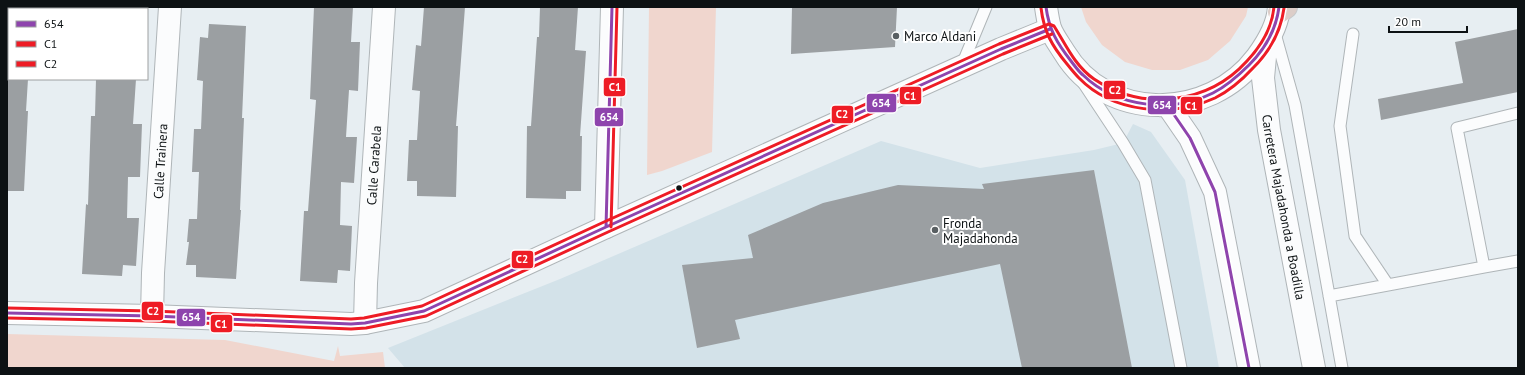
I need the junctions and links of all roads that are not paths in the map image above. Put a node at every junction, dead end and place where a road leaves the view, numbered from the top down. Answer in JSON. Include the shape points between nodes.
{"nodes":[{"id":1,"x":170,"y":7,"type":"edge"},
{"id":2,"x":384,"y":7,"type":"edge"},
{"id":3,"x":612,"y":7,"type":"edge"},
{"id":4,"x":986,"y":7,"type":"edge"},
{"id":5,"x":1046,"y":7,"type":"edge"},
{"id":6,"x":1277,"y":20,"type":"edge"},
{"id":7,"x":1050,"y":29,"type":"junction"},
{"id":8,"x":1353,"y":34,"type":"dead end"},
{"id":9,"x":1072,"y":65,"type":"junction"},
{"id":10,"x":960,"y":69,"type":"junction"},
{"id":11,"x":1168,"y":106,"type":"junction"},
{"id":12,"x":1518,"y":113,"type":"edge"},
{"id":13,"x":606,"y":227,"type":"junction"},
{"id":14,"x":1518,"y":261,"type":"edge"},
{"id":15,"x":1484,"y":267,"type":"junction"},
{"id":16,"x":1388,"y":285,"type":"junction"},
{"id":17,"x":1329,"y":296,"type":"junction"},
{"id":18,"x":7,"y":313,"type":"edge"},
{"id":19,"x":152,"y":316,"type":"junction"},
{"id":20,"x":365,"y":323,"type":"junction"},
{"id":21,"x":1181,"y":368,"type":"edge"},
{"id":22,"x":1249,"y":368,"type":"edge"},
{"id":23,"x":1314,"y":368,"type":"edge"},
{"id":24,"x":1342,"y":368,"type":"edge"}],
"edges":[{"from":1,"to":19,"type":"street","name":"Calle Trainera"},
{"from":2,"to":20,"type":"street","name":"Calle Carabela"},
{"from":3,"to":13,"type":"street"},
{"from":4,"to":10,"type":"lane"},
{"from":5,"to":7,"type":"street"},
{"from":6,"to":11,"type":"street","via":[[1248,69],[1225,88],[1198,100]]},
{"from":6,"to":17,"type":"lane"},
{"from":6,"to":23,"type":"street","name":"Carretera Majadahonda a Boadilla","via":[[1263,78],[1269,130]]},
{"from":7,"to":9,"type":"street"},
{"from":7,"to":10,"type":"street"},
{"from":8,"to":16,"type":"lane","via":[[1340,126],[1355,236]]},
{"from":9,"to":11,"type":"street","via":[[1092,83],[1115,96],[1141,104]]},
{"from":9,"to":21,"type":"lane","via":[[1145,180]]},
{"from":10,"to":13,"type":"street"},
{"from":11,"to":22,"type":"street","via":[[1190,138],[1215,192]]},
{"from":12,"to":15,"type":"lane","via":[[1456,128]]},
{"from":13,"to":20,"type":"street","via":[[424,311]]},
{"from":14,"to":15,"type":"lane"},
{"from":15,"to":16,"type":"lane"},
{"from":16,"to":17,"type":"lane"},
{"from":17,"to":24,"type":"lane"},
{"from":18,"to":19,"type":"street"},
{"from":19,"to":20,"type":"street"}]}
